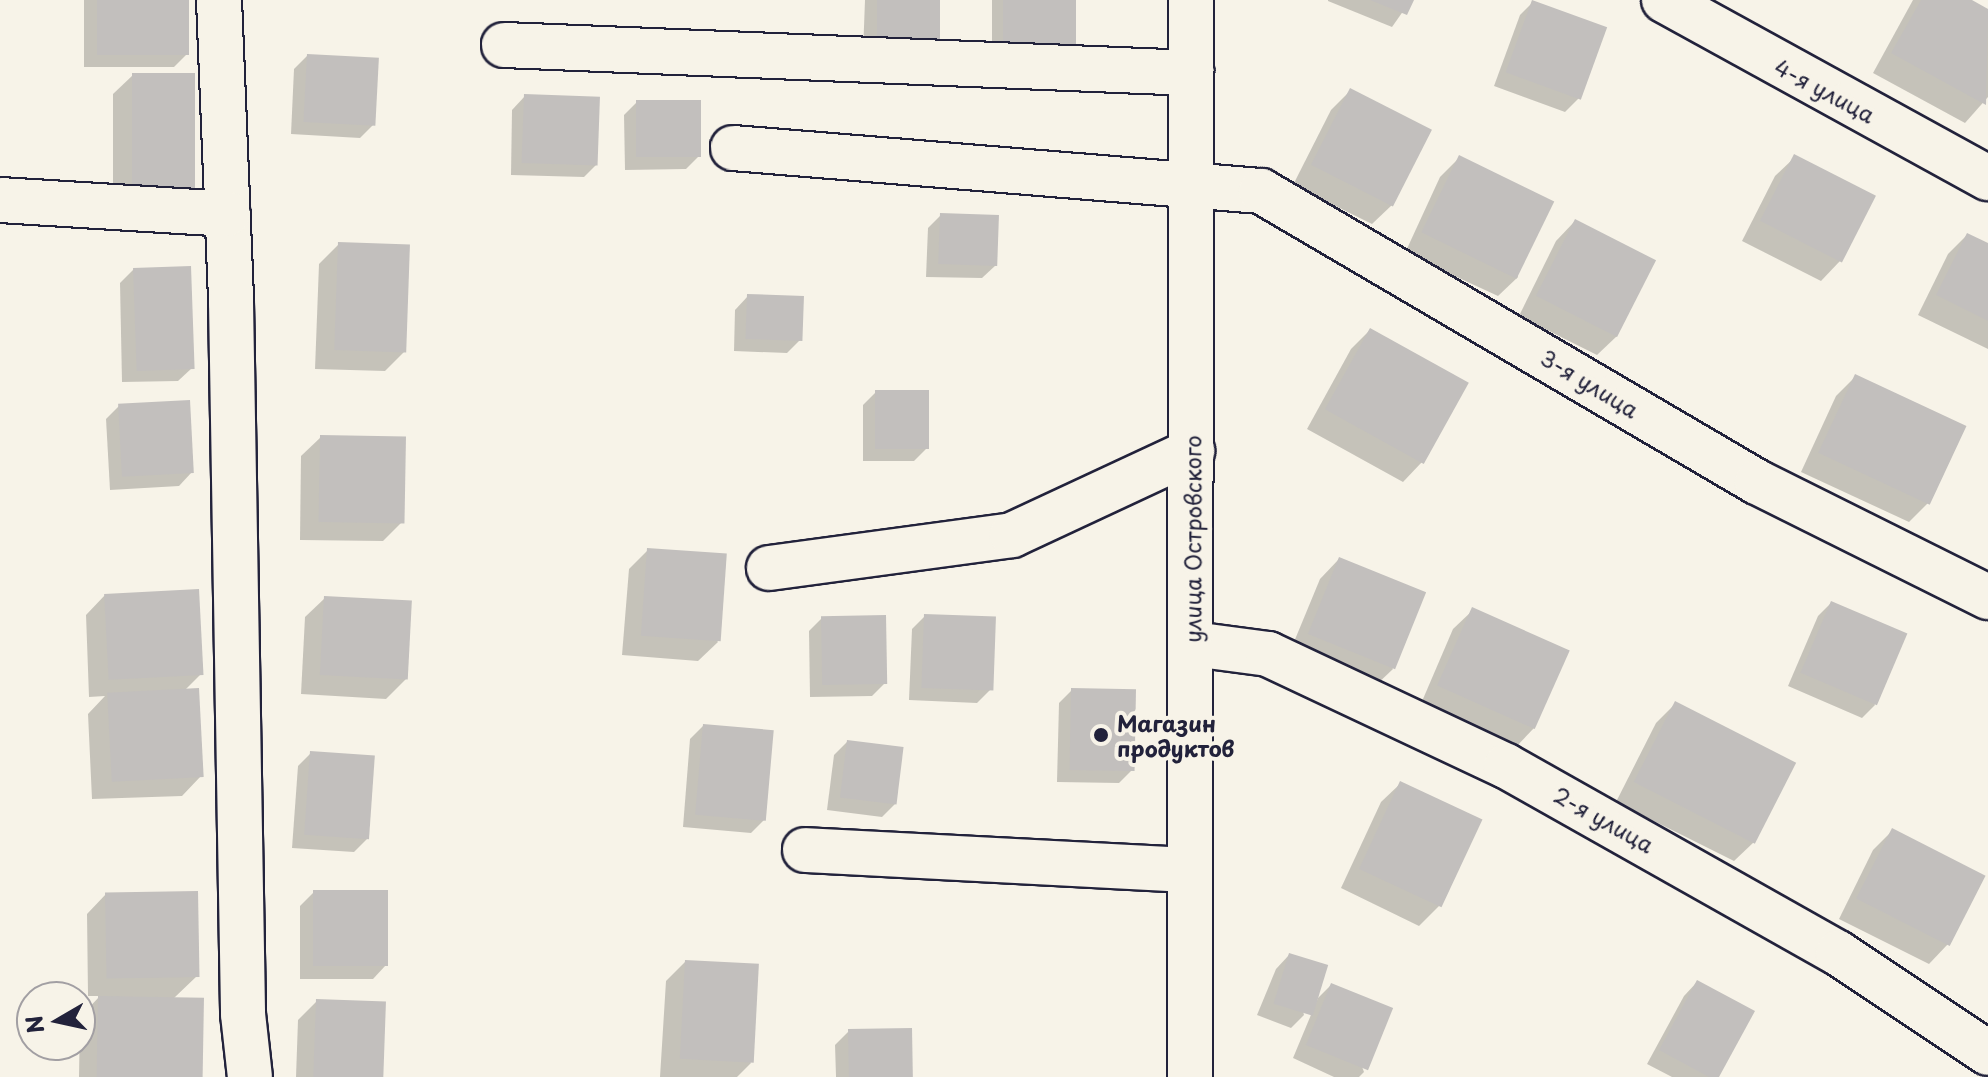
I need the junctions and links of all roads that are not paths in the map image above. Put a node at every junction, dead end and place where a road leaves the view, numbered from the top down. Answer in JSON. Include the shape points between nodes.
{"nodes":[{"id":1,"x":219,"y":0,"type":"edge"},
{"id":2,"x":1191,"y":0,"type":"edge"},
{"id":3,"x":1664,"y":0,"type":"edge"},
{"id":4,"x":504,"y":45,"type":"dead end"},
{"id":5,"x":1191,"y":73,"type":"junction"},
{"id":6,"x":733,"y":148,"type":"dead end"},
{"id":7,"x":1988,"y":178,"type":"edge"},
{"id":8,"x":1191,"y":182,"type":"junction"},
{"id":9,"x":0,"y":200,"type":"edge"},
{"id":10,"x":228,"y":214,"type":"junction"},
{"id":11,"x":1192,"y":451,"type":"junction"},
{"id":12,"x":769,"y":568,"type":"dead end"},
{"id":13,"x":1988,"y":597,"type":"edge"},
{"id":14,"x":1193,"y":644,"type":"junction"},
{"id":15,"x":805,"y":850,"type":"dead end"},
{"id":16,"x":1189,"y":870,"type":"junction"},
{"id":17,"x":1988,"y":1053,"type":"edge"},
{"id":18,"x":250,"y":1077,"type":"edge"},
{"id":19,"x":1190,"y":1077,"type":"edge"}],
"edges":[{"from":1,"to":10,"type":"street"},
{"from":2,"to":5,"type":"street","name":"улица Островского"},
{"from":3,"to":7,"type":"street","name":"4-я улица"},
{"from":4,"to":5,"type":"street"},
{"from":5,"to":8,"type":"street","name":"улица Островского"},
{"from":6,"to":8,"type":"street","name":"3-я улица"},
{"from":8,"to":11,"type":"street","name":"улица Островского"},
{"from":8,"to":13,"type":"street","name":"3-я улица","via":[[1261,191],[1277,199],[1757,482]]},
{"from":9,"to":10,"type":"street"},
{"from":10,"to":18,"type":"street","via":[[243,1014]]},
{"from":11,"to":12,"type":"street","via":[[1012,535]]},
{"from":11,"to":14,"type":"street","name":"улица Островского"},
{"from":14,"to":16,"type":"street","name":"улица Островского"},
{"from":14,"to":17,"type":"street","name":"2-я улица","via":[[1268,654],[1506,766],[1838,953]]},
{"from":15,"to":16,"type":"street"},
{"from":16,"to":19,"type":"street","name":"улица Островского"}]}
